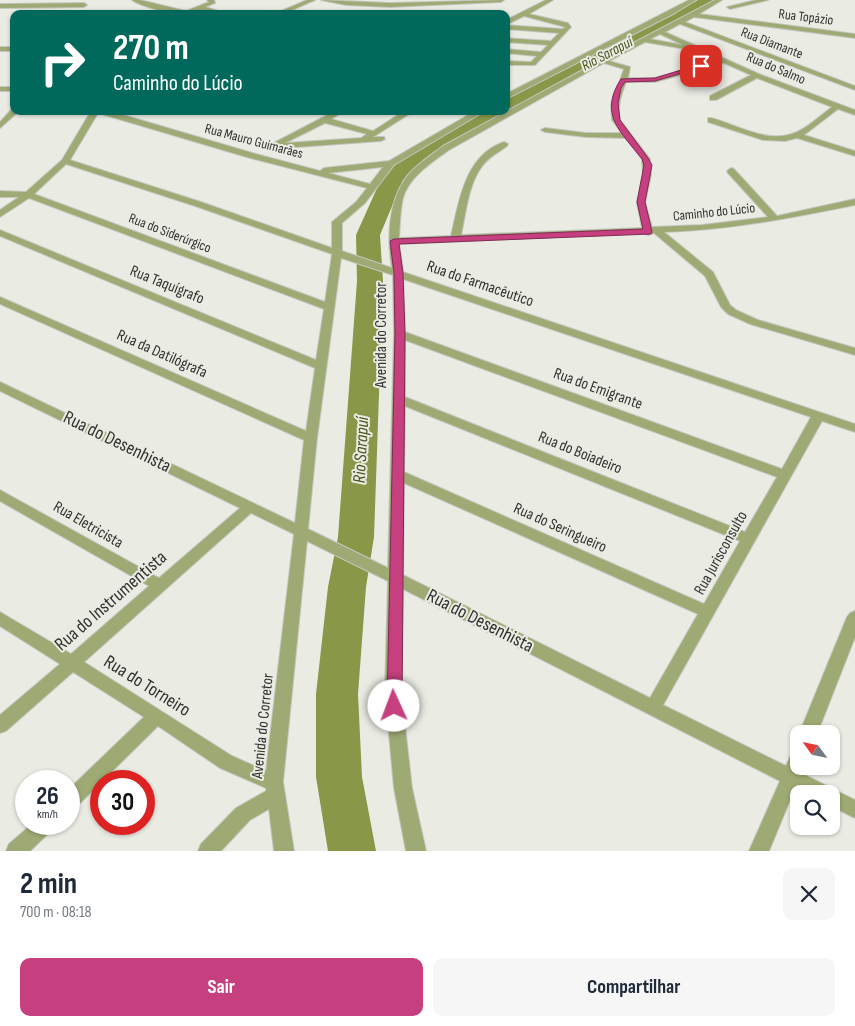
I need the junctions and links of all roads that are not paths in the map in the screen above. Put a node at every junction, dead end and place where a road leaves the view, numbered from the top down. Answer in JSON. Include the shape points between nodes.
{"nodes":[{"id":1,"x":35,"y":0,"type":"edge"},
{"id":2,"x":135,"y":0,"type":"edge"},
{"id":3,"x":211,"y":0,"type":"edge"},
{"id":4,"x":312,"y":0,"type":"edge"},
{"id":5,"x":324,"y":0,"type":"edge"},
{"id":6,"x":398,"y":0,"type":"edge"},
{"id":7,"x":501,"y":0,"type":"edge"},
{"id":8,"x":550,"y":0,"type":"edge"},
{"id":9,"x":693,"y":0,"type":"edge"},
{"id":10,"x":720,"y":0,"type":"edge"},
{"id":11,"x":765,"y":0,"type":"edge"},
{"id":12,"x":84,"y":5,"type":"edge"},
{"id":13,"x":0,"y":6,"type":"edge"},
{"id":14,"x":14,"y":6,"type":"junction"},
{"id":15,"x":390,"y":6,"type":"junction"},
{"id":16,"x":201,"y":8,"type":"junction"},
{"id":17,"x":730,"y":8,"type":"dead end"},
{"id":18,"x":171,"y":10,"type":"edge"},
{"id":19,"x":195,"y":10,"type":"edge"},
{"id":20,"x":209,"y":10,"type":"edge"},
{"id":21,"x":287,"y":10,"type":"edge"},
{"id":22,"x":387,"y":10,"type":"edge"},
{"id":23,"x":523,"y":14,"type":"junction"},
{"id":24,"x":693,"y":16,"type":"junction"},
{"id":25,"x":510,"y":22,"type":"edge"},
{"id":26,"x":680,"y":22,"type":"junction"},
{"id":27,"x":510,"y":25,"type":"edge"},
{"id":28,"x":563,"y":31,"type":"junction"},
{"id":29,"x":818,"y":31,"type":"junction"},
{"id":30,"x":660,"y":32,"type":"junction"},
{"id":31,"x":855,"y":36,"type":"edge"},
{"id":32,"x":510,"y":40,"type":"edge"},
{"id":33,"x":643,"y":40,"type":"junction"},
{"id":34,"x":552,"y":43,"type":"junction"},
{"id":35,"x":855,"y":44,"type":"edge"},
{"id":36,"x":700,"y":49,"type":"junction"},
{"id":37,"x":510,"y":51,"type":"edge"},
{"id":38,"x":543,"y":54,"type":"junction"},
{"id":39,"x":726,"y":60,"type":"junction"},
{"id":40,"x":602,"y":61,"type":"junction"},
{"id":41,"x":510,"y":63,"type":"edge"},
{"id":42,"x":757,"y":74,"type":"junction"},
{"id":43,"x":623,"y":80,"type":"junction"},
{"id":44,"x":853,"y":86,"type":"edge"},
{"id":45,"x":510,"y":95,"type":"edge"},
{"id":46,"x":714,"y":98,"type":"dead end"},
{"id":47,"x":837,"y":106,"type":"junction"},
{"id":48,"x":510,"y":113,"type":"edge"},
{"id":49,"x":855,"y":113,"type":"edge"},
{"id":50,"x":8,"y":115,"type":"edge"},
{"id":51,"x":93,"y":115,"type":"edge"},
{"id":52,"x":115,"y":115,"type":"edge"},
{"id":53,"x":333,"y":115,"type":"edge"},
{"id":54,"x":403,"y":115,"type":"edge"},
{"id":55,"x":474,"y":115,"type":"edge"},
{"id":56,"x":506,"y":115,"type":"edge"},
{"id":57,"x":324,"y":120,"type":"junction"},
{"id":58,"x":711,"y":120,"type":"dead end"},
{"id":59,"x":0,"y":126,"type":"edge"},
{"id":60,"x":545,"y":130,"type":"dead end"},
{"id":61,"x":372,"y":133,"type":"junction"},
{"id":62,"x":629,"y":136,"type":"junction"},
{"id":63,"x":796,"y":136,"type":"junction"},
{"id":64,"x":380,"y":139,"type":"dead end"},
{"id":65,"x":362,"y":140,"type":"junction"},
{"id":66,"x":504,"y":144,"type":"dead end"},
{"id":67,"x":270,"y":147,"type":"junction"},
{"id":68,"x":855,"y":154,"type":"edge"},
{"id":69,"x":253,"y":156,"type":"junction"},
{"id":70,"x":66,"y":161,"type":"junction"},
{"id":71,"x":391,"y":163,"type":"junction"},
{"id":72,"x":731,"y":171,"type":"dead end"},
{"id":73,"x":318,"y":172,"type":"junction"},
{"id":74,"x":372,"y":187,"type":"junction"},
{"id":75,"x":0,"y":194,"type":"edge"},
{"id":76,"x":28,"y":195,"type":"junction"},
{"id":77,"x":855,"y":202,"type":"edge"},
{"id":78,"x":0,"y":214,"type":"edge"},
{"id":79,"x":775,"y":219,"type":"junction"},
{"id":80,"x":653,"y":232,"type":"junction"},
{"id":81,"x":0,"y":233,"type":"edge"},
{"id":82,"x":455,"y":239,"type":"junction"},
{"id":83,"x":394,"y":241,"type":"junction"},
{"id":84,"x":343,"y":255,"type":"junction"},
{"id":85,"x":398,"y":273,"type":"junction"},
{"id":86,"x":0,"y":300,"type":"edge"},
{"id":87,"x":328,"y":307,"type":"junction"},
{"id":88,"x":400,"y":334,"type":"junction"},
{"id":89,"x":855,"y":352,"type":"edge"},
{"id":90,"x":321,"y":366,"type":"junction"},
{"id":91,"x":0,"y":386,"type":"edge"},
{"id":92,"x":398,"y":399,"type":"junction"},
{"id":93,"x":818,"y":415,"type":"junction"},
{"id":94,"x":855,"y":428,"type":"edge"},
{"id":95,"x":311,"y":438,"type":"junction"},
{"id":96,"x":784,"y":474,"type":"junction"},
{"id":97,"x":398,"y":475,"type":"junction"},
{"id":98,"x":0,"y":495,"type":"edge"},
{"id":99,"x":249,"y":507,"type":"junction"},
{"id":100,"x":302,"y":532,"type":"junction"},
{"id":101,"x":748,"y":539,"type":"junction"},
{"id":102,"x":396,"y":579,"type":"junction"},
{"id":103,"x":159,"y":586,"type":"junction"},
{"id":104,"x":708,"y":612,"type":"junction"},
{"id":105,"x":855,"y":616,"type":"edge"},
{"id":106,"x":0,"y":618,"type":"edge"},
{"id":107,"x":70,"y":663,"type":"junction"},
{"id":108,"x":653,"y":708,"type":"junction"},
{"id":109,"x":157,"y":716,"type":"junction"},
{"id":110,"x":812,"y":725,"type":"edge"},
{"id":111,"x":0,"y":726,"type":"edge"},
{"id":112,"x":790,"y":776,"type":"junction"},
{"id":113,"x":807,"y":785,"type":"edge"},
{"id":114,"x":275,"y":788,"type":"junction"},
{"id":115,"x":80,"y":790,"type":"edge"},
{"id":116,"x":840,"y":802,"type":"edge"},
{"id":117,"x":855,"y":809,"type":"edge"},
{"id":118,"x":33,"y":835,"type":"edge"},
{"id":119,"x":16,"y":851,"type":"edge"},
{"id":120,"x":208,"y":851,"type":"edge"},
{"id":121,"x":284,"y":851,"type":"edge"},
{"id":122,"x":416,"y":851,"type":"edge"},
{"id":123,"x":759,"y":851,"type":"edge"}],
"edges":[{"from":1,"to":14,"type":"street"},
{"from":2,"to":18,"type":"street"},
{"from":3,"to":16,"type":"street","via":[[213,2]]},
{"from":4,"to":21,"type":"street"},
{"from":5,"to":15,"type":"street"},
{"from":6,"to":15,"type":"street"},
{"from":7,"to":15,"type":"street"},
{"from":8,"to":23,"type":"street"},
{"from":9,"to":45,"type":"street"},
{"from":10,"to":24,"type":"street","name":"Avenida do Corretor"},
{"from":11,"to":17,"type":"street"},
{"from":12,"to":14,"type":"street"},
{"from":13,"to":14,"type":"street"},
{"from":15,"to":22,"type":"street"},
{"from":16,"to":19,"type":"street"},
{"from":16,"to":20,"type":"street"},
{"from":23,"to":25,"type":"street"},
{"from":23,"to":28,"type":"street","via":[[568,25]]},
{"from":24,"to":26,"type":"street","name":"Avenida do Corretor"},
{"from":24,"to":29,"type":"street","name":"Rua Topázio"},
{"from":26,"to":30,"type":"street","name":"Avenida do Corretor"},
{"from":26,"to":44,"type":"street","name":"Rua Diamante"},
{"from":27,"to":28,"type":"street"},
{"from":28,"to":34,"type":"street"},
{"from":29,"to":31,"type":"street","name":"Rua Topázio"},
{"from":29,"to":35,"type":"street"},
{"from":30,"to":33,"type":"street","name":"Avenida do Corretor"},
{"from":30,"to":36,"type":"street","name":"Rua do Salmo"},
{"from":32,"to":34,"type":"street"},
{"from":33,"to":36,"type":"street"},
{"from":33,"to":40,"type":"street","name":"Avenida do Corretor"},
{"from":34,"to":38,"type":"street"},
{"from":36,"to":39,"type":"street","name":"Rua do Salmo"},
{"from":37,"to":38,"type":"street"},
{"from":38,"to":41,"type":"street","via":[[534,64]]},
{"from":39,"to":42,"type":"street","name":"Rua do Salmo"},
{"from":39,"to":43,"type":"street","via":[[655,80]]},
{"from":40,"to":43,"type":"street","via":[[628,68]]},
{"from":40,"to":48,"type":"street","name":"Avenida do Corretor"},
{"from":42,"to":46,"type":"street"},
{"from":42,"to":47,"type":"street","name":"Rua do Salmo"},
{"from":43,"to":62,"type":"street","via":[[618,88],[614,112],[616,120]]},
{"from":47,"to":49,"type":"street","name":"Rua do Salmo"},
{"from":47,"to":63,"type":"street"},
{"from":50,"to":59,"type":"street"},
{"from":51,"to":70,"type":"street"},
{"from":52,"to":69,"type":"street","name":"Rua Mauro Guimarães"},
{"from":53,"to":57,"type":"street"},
{"from":54,"to":61,"type":"street"},
{"from":55,"to":71,"type":"street","name":"Avenida do Corretor"},
{"from":56,"to":83,"type":"street","name":"Avenida do Corretor","via":[[454,144],[409,179],[399,197]]},
{"from":57,"to":61,"type":"street"},
{"from":57,"to":67,"type":"street"},
{"from":58,"to":63,"type":"street","via":[[762,136]]},
{"from":60,"to":62,"type":"street","via":[[586,136]]},
{"from":61,"to":65,"type":"street"},
{"from":62,"to":80,"type":"street","via":[[648,165],[641,202]]},
{"from":63,"to":68,"type":"street"},
{"from":64,"to":65,"type":"street"},
{"from":65,"to":67,"type":"street"},
{"from":66,"to":82,"type":"street","via":[[483,160],[474,173]]},
{"from":67,"to":69,"type":"street"},
{"from":69,"to":73,"type":"street","name":"Rua Mauro Guimarães"},
{"from":70,"to":76,"type":"street"},
{"from":70,"to":84,"type":"street","name":"Rua do Farmacêutico"},
{"from":71,"to":73,"type":"street"},
{"from":71,"to":74,"type":"street","name":"Avenida do Corretor"},
{"from":72,"to":79,"type":"street"},
{"from":73,"to":74,"type":"street","name":"Rua Mauro Guimarães"},
{"from":74,"to":84,"type":"street","name":"Avenida do Corretor","via":[[360,204],[337,222]]},
{"from":75,"to":76,"type":"street","name":"Rua do Siderúrgico"},
{"from":76,"to":78,"type":"street"},
{"from":76,"to":87,"type":"street","name":"Rua do Siderúrgico"},
{"from":77,"to":79,"type":"street","name":"Caminho do Lúcio"},
{"from":79,"to":80,"type":"street","name":"Caminho do Lúcio"},
{"from":80,"to":82,"type":"street","name":"Caminho do Lúcio"},
{"from":80,"to":89,"type":"street","via":[[709,274],[726,307],[739,317]]},
{"from":81,"to":90,"type":"street","name":"Rua Taquígrafo"},
{"from":82,"to":83,"type":"street","name":"Caminho do Lúcio"},
{"from":83,"to":85,"type":"street","name":"Avenida do Corretor"},
{"from":84,"to":85,"type":"street","name":"Rua do Farmacêutico"},
{"from":84,"to":87,"type":"street","name":"Avenida do Corretor"},
{"from":85,"to":88,"type":"street","name":"Avenida do Corretor"},
{"from":85,"to":93,"type":"street","name":"Rua do Farmacêutico"},
{"from":86,"to":95,"type":"street","name":"Rua da Datilógrafa"},
{"from":87,"to":90,"type":"street","name":"Avenida do Corretor"},
{"from":88,"to":92,"type":"street","name":"Avenida do Corretor"},
{"from":88,"to":96,"type":"street","name":"Rua do Emigrante"},
{"from":90,"to":95,"type":"street","name":"Avenida do Corretor"},
{"from":91,"to":99,"type":"street","name":"Rua do Desenhista"},
{"from":92,"to":97,"type":"street","name":"Avenida do Corretor"},
{"from":92,"to":101,"type":"street","name":"Rua do Boiadeiro"},
{"from":93,"to":94,"type":"street","name":"Rua do Farmacêutico"},
{"from":93,"to":96,"type":"street","name":"Rua Jurisconsulto"},
{"from":95,"to":100,"type":"street","name":"Avenida do Corretor"},
{"from":96,"to":101,"type":"street","name":"Rua Jurisconsulto"},
{"from":97,"to":102,"type":"street","name":"Avenida do Corretor"},
{"from":97,"to":104,"type":"street","name":"Rua do Seringueiro"},
{"from":98,"to":103,"type":"street","name":"Rua Eletricista"},
{"from":99,"to":100,"type":"street","name":"Rua do Desenhista"},
{"from":99,"to":103,"type":"street","name":"Rua do Instrumentista"},
{"from":100,"to":102,"type":"street","name":"Rua do Desenhista"},
{"from":100,"to":114,"type":"street","name":"Avenida do Corretor"},
{"from":101,"to":104,"type":"street","name":"Rua Jurisconsulto"},
{"from":102,"to":108,"type":"street","name":"Rua do Desenhista"},
{"from":102,"to":122,"type":"street","name":"Avenida do Corretor","via":[[393,691],[403,788]]},
{"from":103,"to":107,"type":"street","name":"Rua do Instrumentista"},
{"from":104,"to":108,"type":"street","name":"Rua Jurisconsulto"},
{"from":105,"to":110,"type":"street"},
{"from":106,"to":107,"type":"street","name":"Rua do Torneiro"},
{"from":107,"to":109,"type":"street","name":"Rua do Torneiro"},
{"from":107,"to":111,"type":"street","name":"Rua do Instrumentista"},
{"from":108,"to":112,"type":"street","name":"Rua do Desenhista"},
{"from":109,"to":114,"type":"street","name":"Rua do Torneiro","via":[[234,768]]},
{"from":109,"to":115,"type":"street"},
{"from":112,"to":113,"type":"street","name":"Rua do Desenhista"},
{"from":112,"to":123,"type":"street"},
{"from":114,"to":120,"type":"street","via":[[228,828]]},
{"from":114,"to":121,"type":"street","name":"Avenida do Corretor"},
{"from":116,"to":117,"type":"street"},
{"from":118,"to":119,"type":"street"}]}
